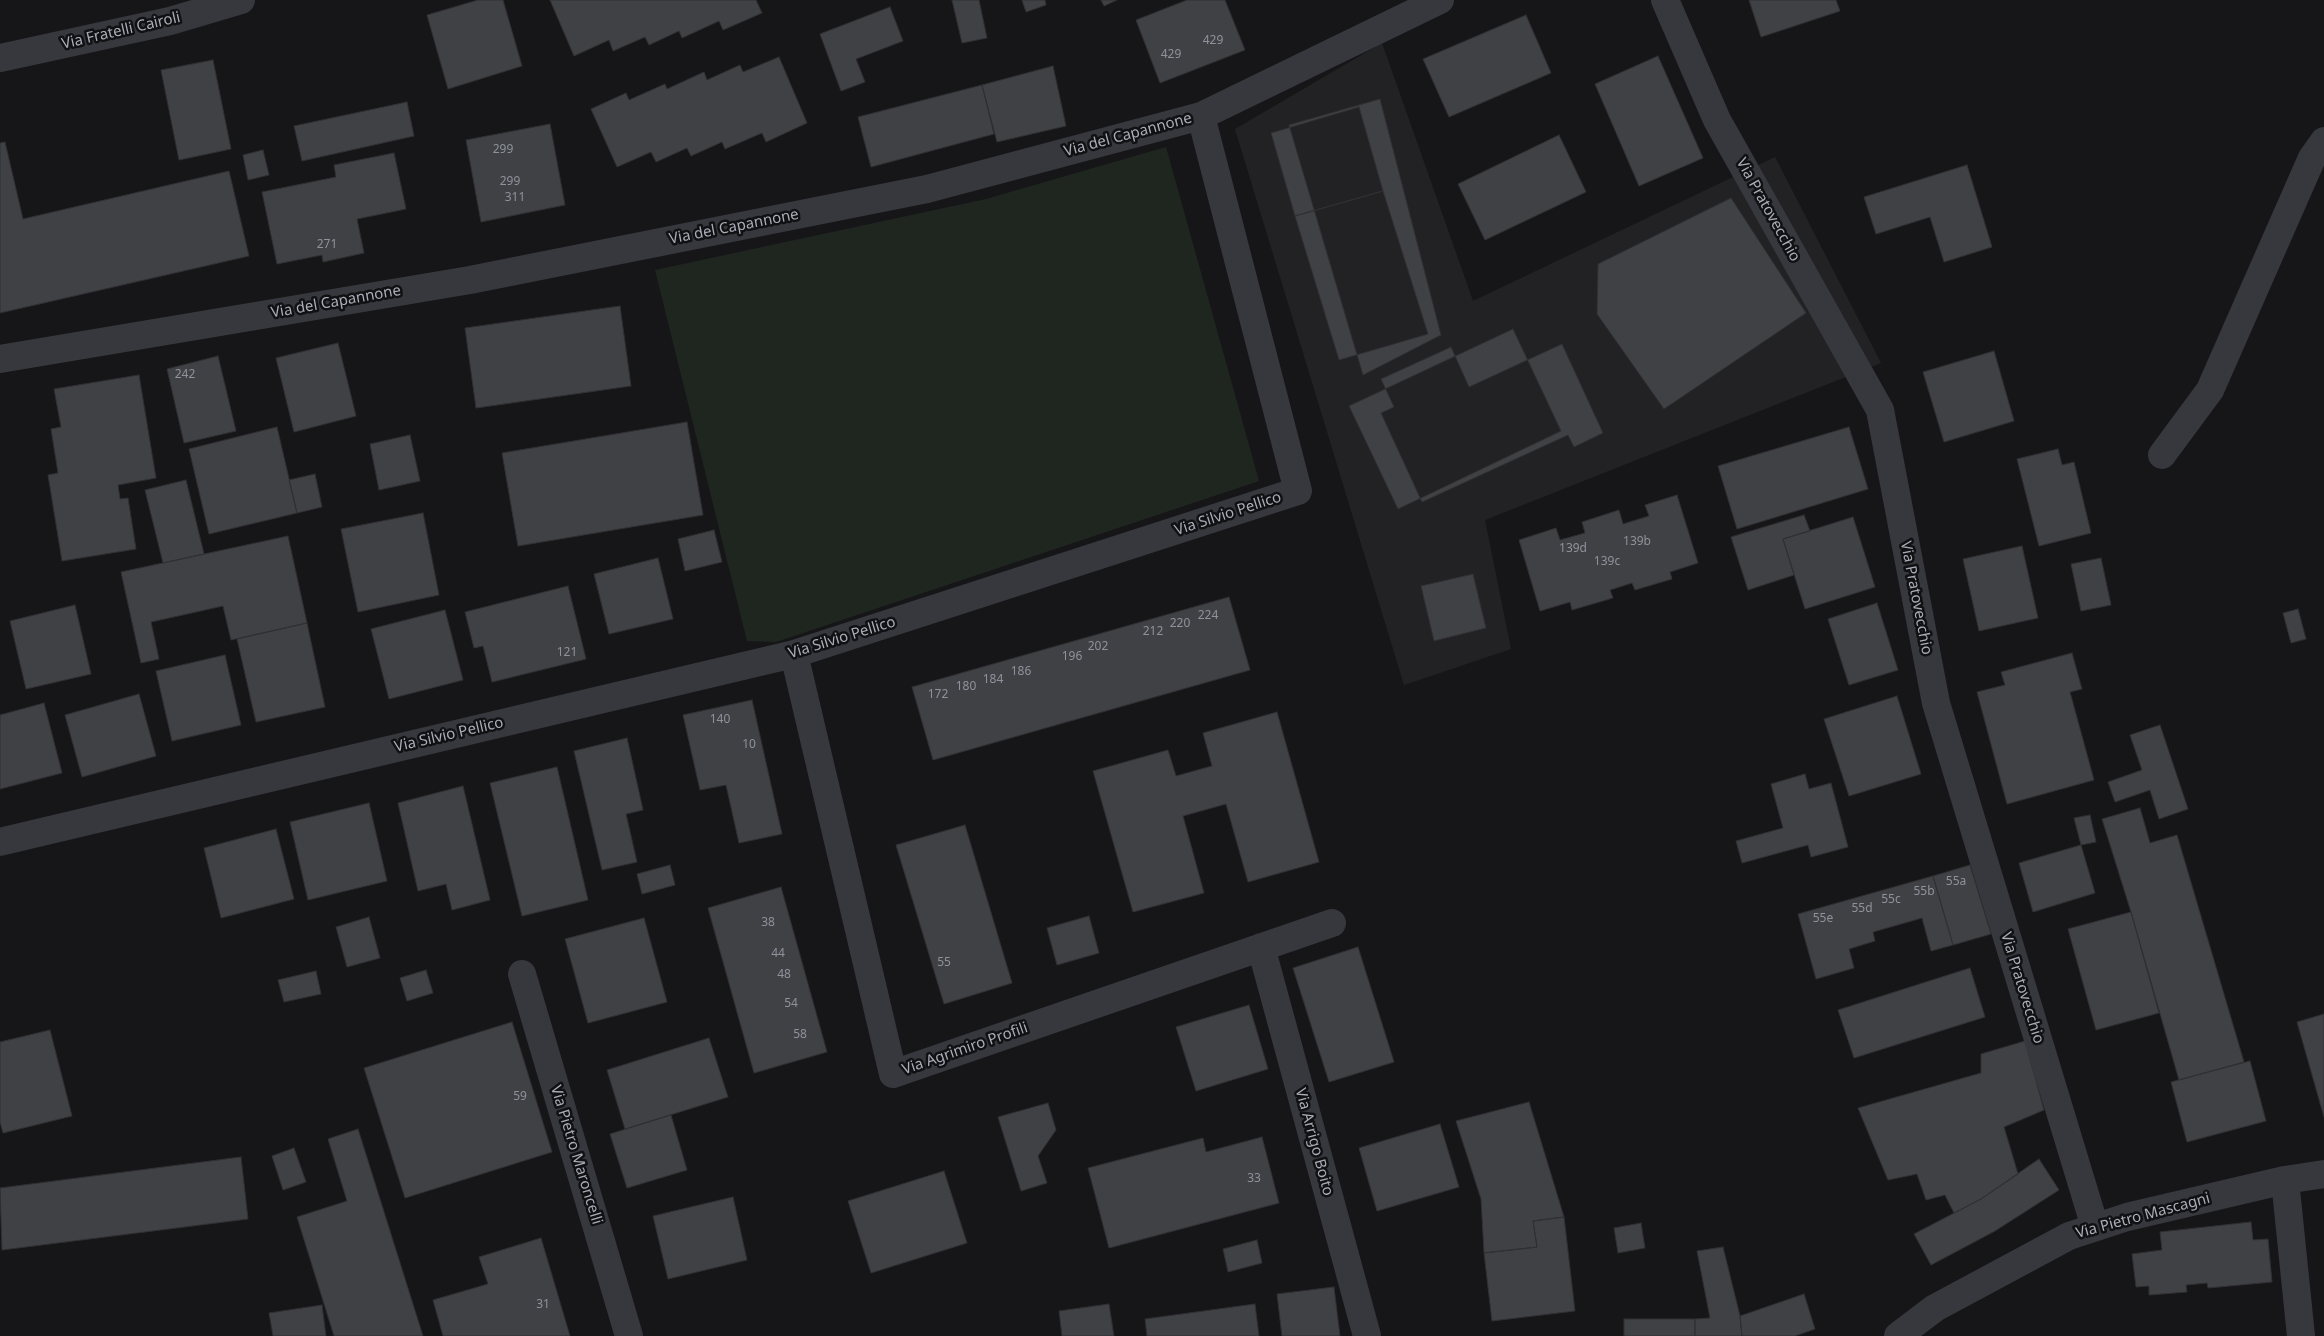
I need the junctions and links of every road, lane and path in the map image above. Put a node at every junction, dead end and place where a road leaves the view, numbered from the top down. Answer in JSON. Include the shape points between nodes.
{"nodes":[{"id":1,"x":241,"y":0,"type":"edge"},
{"id":2,"x":1440,"y":0,"type":"edge"},
{"id":3,"x":1665,"y":0,"type":"edge"},
{"id":4,"x":0,"y":58,"type":"edge"},
{"id":5,"x":1201,"y":116,"type":"junction"},
{"id":6,"x":2324,"y":141,"type":"edge"},
{"id":7,"x":0,"y":359,"type":"edge"},
{"id":8,"x":2162,"y":455,"type":"dead end"},
{"id":9,"x":794,"y":654,"type":"junction"},
{"id":10,"x":0,"y":842,"type":"edge"},
{"id":11,"x":1332,"y":923,"type":"dead end"},
{"id":12,"x":1261,"y":947,"type":"junction"},
{"id":13,"x":522,"y":974,"type":"dead end"},
{"id":14,"x":2324,"y":1174,"type":"edge"},
{"id":15,"x":2285,"y":1180,"type":"junction"},
{"id":16,"x":2095,"y":1227,"type":"junction"},
{"id":17,"x":630,"y":1336,"type":"edge"},
{"id":18,"x":1367,"y":1336,"type":"edge"},
{"id":19,"x":1898,"y":1336,"type":"edge"},
{"id":20,"x":2301,"y":1336,"type":"edge"}],
"edges":[{"from":1,"to":4,"type":"street","name":"Via Fratelli Cairoli","via":[[170,21]]},
{"from":2,"to":5,"type":"street","name":"Via del Capannone"},
{"from":3,"to":16,"type":"street","name":"Via Pratovecchio","via":[[1717,120],[1880,410],[1936,703]]},
{"from":5,"to":7,"type":"street","name":"Via del Capannone","via":[[917,191],[470,280]]},
{"from":5,"to":9,"type":"street","name":"Via Silvio Pellico","via":[[1298,491]]},
{"from":6,"to":8,"type":"street","via":[[2312,158],[2210,390]]},
{"from":9,"to":10,"type":"street","name":"Via Silvio Pellico"},
{"from":9,"to":12,"type":"street","name":"Via Agrimiro Profili","via":[[892,1074]]},
{"from":11,"to":12,"type":"street","name":"Via Agrimiro Profili"},
{"from":12,"to":18,"type":"street","name":"Via Arrigo Boito"},
{"from":13,"to":17,"type":"street","name":"Via Pietro Maroncelli"},
{"from":14,"to":15,"type":"street","name":"Via Pietro Mascagni"},
{"from":15,"to":16,"type":"street","name":"Via Pietro Mascagni"},
{"from":15,"to":20,"type":"street"},
{"from":16,"to":19,"type":"street","name":"Via Pietro Mascagni","via":[[2069,1236],[1935,1308]]}]}
